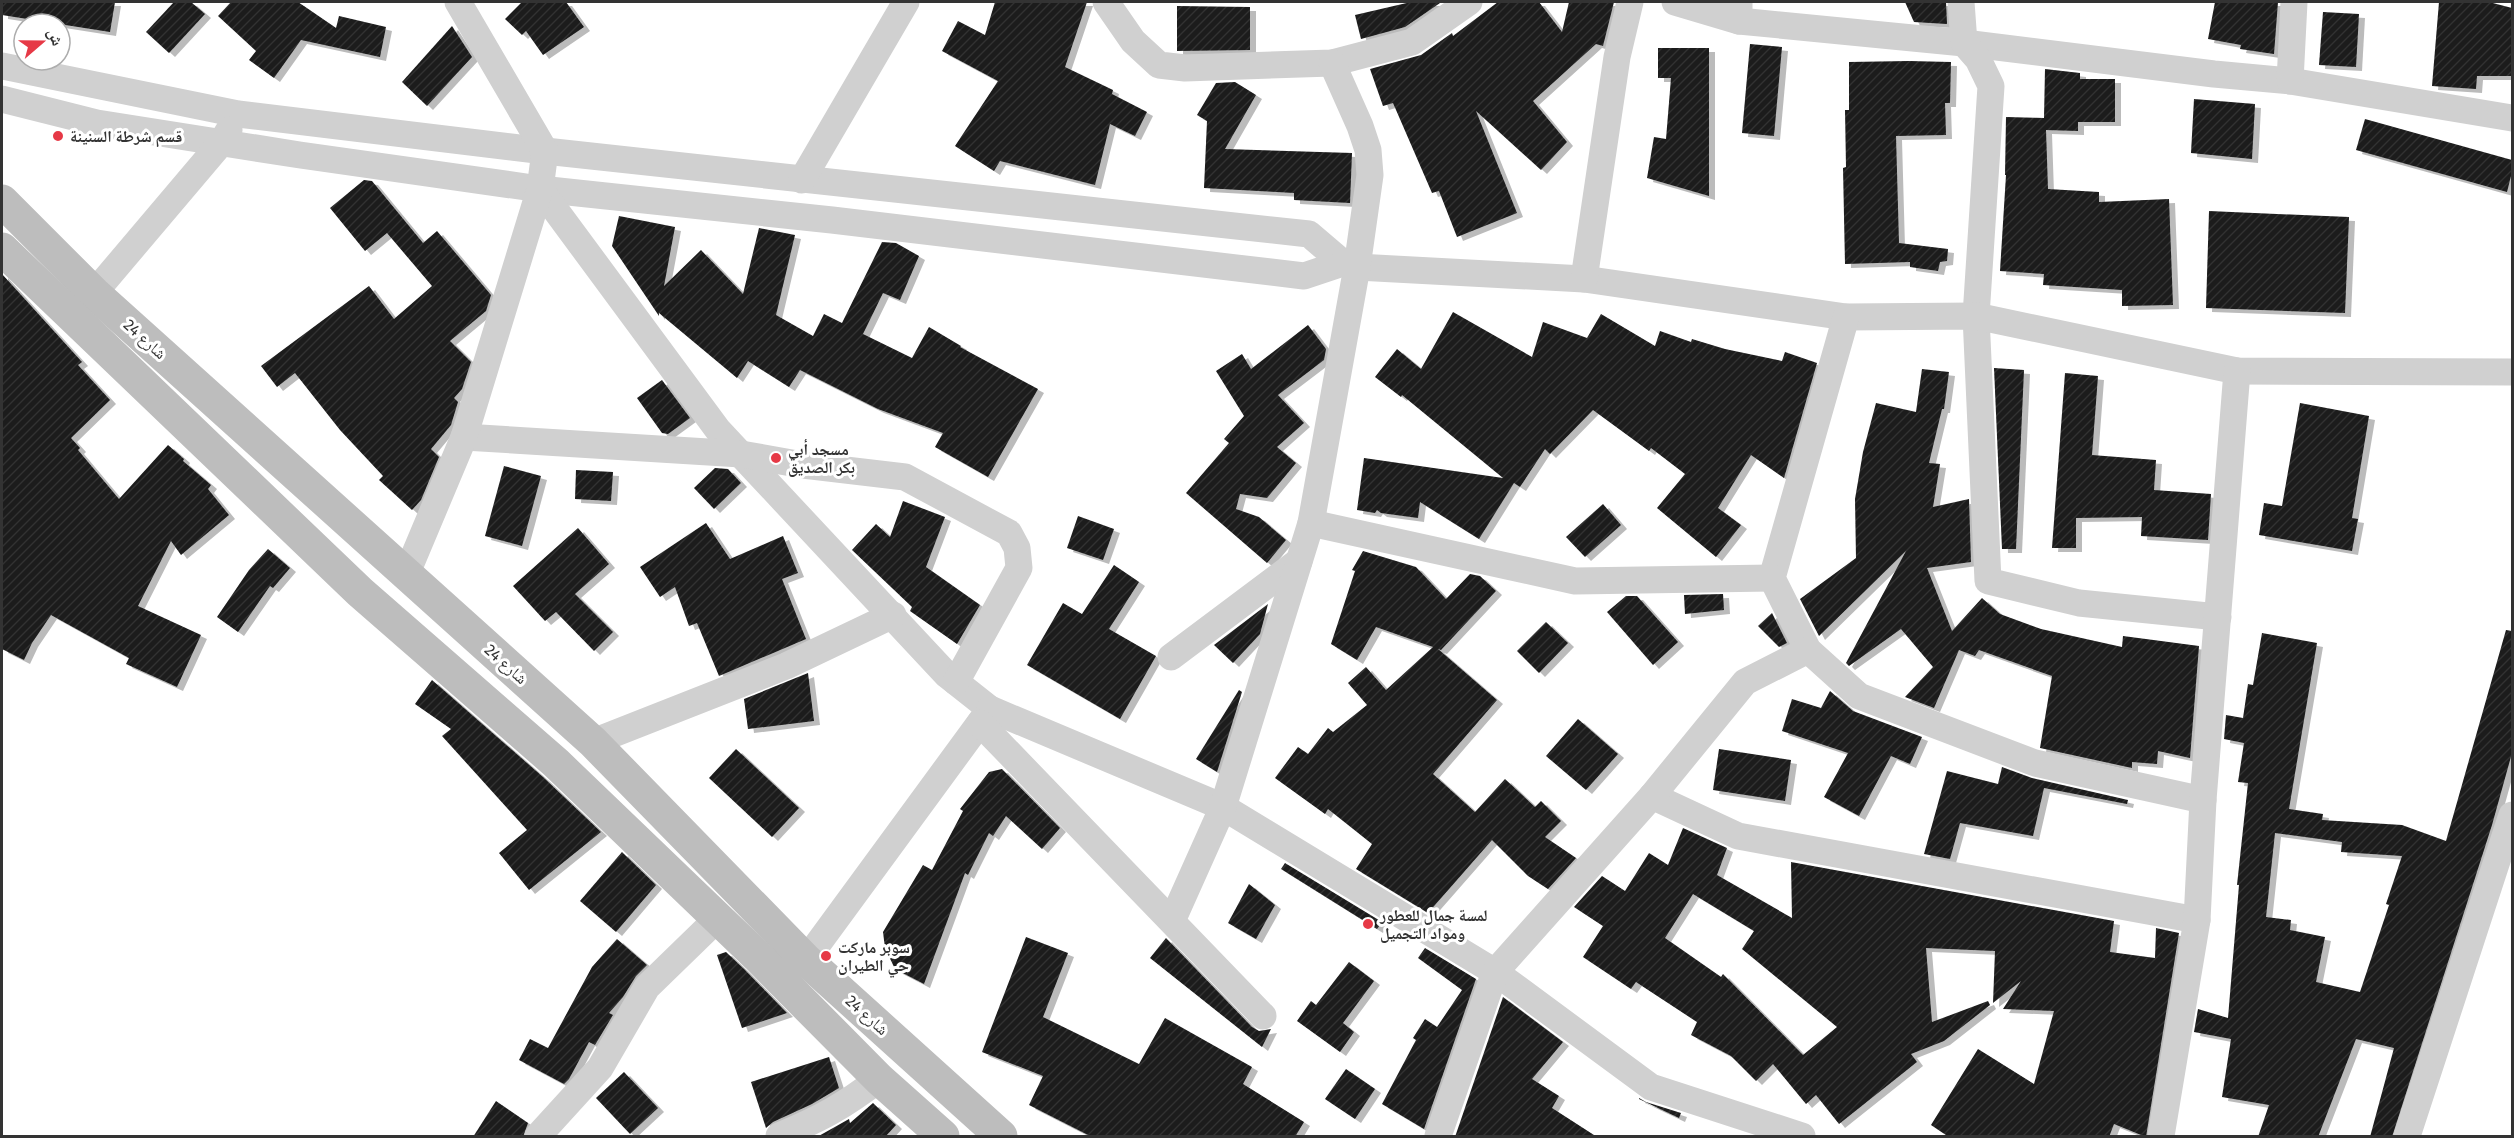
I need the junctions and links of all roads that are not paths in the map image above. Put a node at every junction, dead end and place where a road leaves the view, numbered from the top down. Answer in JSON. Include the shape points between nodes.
{"nodes":[{"id":1,"x":458,"y":2,"type":"edge"},
{"id":2,"x":906,"y":2,"type":"edge"},
{"id":3,"x":1106,"y":2,"type":"edge"},
{"id":4,"x":1469,"y":2,"type":"edge"},
{"id":5,"x":1630,"y":2,"type":"edge"},
{"id":6,"x":1675,"y":2,"type":"edge"},
{"id":7,"x":1961,"y":2,"type":"edge"},
{"id":8,"x":2294,"y":2,"type":"edge"},
{"id":9,"x":1739,"y":11,"type":"edge"},
{"id":10,"x":1964,"y":43,"type":"junction"},
{"id":11,"x":1332,"y":63,"type":"junction"},
{"id":12,"x":2,"y":66,"type":"edge"},
{"id":13,"x":2290,"y":81,"type":"junction"},
{"id":14,"x":2,"y":99,"type":"edge"},
{"id":15,"x":238,"y":114,"type":"junction"},
{"id":16,"x":2512,"y":118,"type":"edge"},
{"id":17,"x":221,"y":143,"type":"junction"},
{"id":18,"x":545,"y":151,"type":"junction"},
{"id":19,"x":802,"y":180,"type":"junction"},
{"id":20,"x":540,"y":189,"type":"junction"},
{"id":21,"x":2,"y":201,"type":"edge"},
{"id":22,"x":2,"y":249,"type":"edge"},
{"id":23,"x":1350,"y":265,"type":"junction"},
{"id":24,"x":1584,"y":279,"type":"junction"},
{"id":25,"x":94,"y":293,"type":"junction"},
{"id":26,"x":1976,"y":316,"type":"junction"},
{"id":27,"x":1846,"y":317,"type":"junction"},
{"id":28,"x":2237,"y":371,"type":"junction"},
{"id":29,"x":2512,"y":372,"type":"edge"},
{"id":30,"x":464,"y":437,"type":"junction"},
{"id":31,"x":741,"y":454,"type":"junction"},
{"id":32,"x":1311,"y":523,"type":"junction"},
{"id":33,"x":1299,"y":561,"type":"junction"},
{"id":34,"x":406,"y":575,"type":"junction"},
{"id":35,"x":1772,"y":578,"type":"junction"},
{"id":36,"x":893,"y":615,"type":"junction"},
{"id":37,"x":2218,"y":617,"type":"junction"},
{"id":38,"x":1808,"y":650,"type":"junction"},
{"id":39,"x":1172,"y":657,"type":"dead end"},
{"id":40,"x":956,"y":682,"type":"junction"},
{"id":41,"x":985,"y":716,"type":"junction"},
{"id":42,"x":593,"y":742,"type":"junction"},
{"id":43,"x":1652,"y":796,"type":"junction"},
{"id":44,"x":2203,"y":800,"type":"junction"},
{"id":45,"x":1222,"y":807,"type":"junction"},
{"id":46,"x":2512,"y":815,"type":"edge"},
{"id":47,"x":717,"y":919,"type":"junction"},
{"id":48,"x":2197,"y":920,"type":"junction"},
{"id":49,"x":1172,"y":921,"type":"junction"},
{"id":50,"x":806,"y":960,"type":"junction"},
{"id":51,"x":1496,"y":972,"type":"junction"},
{"id":52,"x":1263,"y":1016,"type":"dead end"},
{"id":53,"x":879,"y":1079,"type":"junction"},
{"id":54,"x":538,"y":1137,"type":"edge"},
{"id":55,"x":779,"y":1137,"type":"edge"},
{"id":56,"x":943,"y":1137,"type":"edge"},
{"id":57,"x":1001,"y":1137,"type":"edge"},
{"id":58,"x":1438,"y":1137,"type":"edge"},
{"id":59,"x":1802,"y":1137,"type":"edge"},
{"id":60,"x":2161,"y":1137,"type":"edge"},
{"id":61,"x":2407,"y":1137,"type":"edge"}],
"edges":[{"from":1,"to":18,"type":"street"},
{"from":2,"to":19,"type":"street"},
{"from":3,"to":11,"type":"street","via":[[1133,41],[1159,65],[1185,68]]},
{"from":4,"to":11,"type":"street","via":[[1412,42]]},
{"from":5,"to":24,"type":"street","via":[[1617,57]]},
{"from":6,"to":9,"type":"street"},
{"from":7,"to":10,"type":"street"},
{"from":8,"to":13,"type":"street"},
{"from":9,"to":10,"type":"street"},
{"from":10,"to":13,"type":"street"},
{"from":10,"to":26,"type":"street","via":[[1978,59],[1991,86]]},
{"from":11,"to":23,"type":"street","via":[[1368,150],[1370,175]]},
{"from":12,"to":15,"type":"street"},
{"from":13,"to":16,"type":"street"},
{"from":14,"to":17,"type":"street","via":[[97,123]]},
{"from":15,"to":17,"type":"street"},
{"from":15,"to":18,"type":"street"},
{"from":17,"to":20,"type":"street"},
{"from":17,"to":25,"type":"street"},
{"from":18,"to":19,"type":"street"},
{"from":18,"to":20,"type":"street"},
{"from":19,"to":23,"type":"street","via":[[1309,234]]},
{"from":20,"to":23,"type":"street","via":[[1304,276]]},
{"from":20,"to":30,"type":"street"},
{"from":20,"to":31,"type":"street","via":[[718,430]]},
{"from":21,"to":25,"type":"street","name":"شارع 24"},
{"from":22,"to":47,"type":"street","via":[[360,592],[556,764]]},
{"from":23,"to":24,"type":"street"},
{"from":23,"to":32,"type":"street"},
{"from":24,"to":27,"type":"street"},
{"from":25,"to":34,"type":"street","name":"شارع 24"},
{"from":26,"to":27,"type":"street"},
{"from":26,"to":28,"type":"street"},
{"from":26,"to":37,"type":"street","via":[[1988,581],[2079,603]]},
{"from":27,"to":35,"type":"street"},
{"from":28,"to":29,"type":"street"},
{"from":28,"to":37,"type":"street"},
{"from":30,"to":31,"type":"street"},
{"from":30,"to":34,"type":"street"},
{"from":31,"to":36,"type":"street"},
{"from":31,"to":40,"type":"street","via":[[905,477],[1009,533],[1017,548],[1019,568]]},
{"from":32,"to":33,"type":"street"},
{"from":32,"to":35,"type":"street","via":[[1575,580]]},
{"from":33,"to":39,"type":"street"},
{"from":33,"to":45,"type":"street"},
{"from":34,"to":42,"type":"street","name":"شارع 24"},
{"from":35,"to":38,"type":"street"},
{"from":36,"to":40,"type":"street"},
{"from":36,"to":42,"type":"street","via":[[786,666]]},
{"from":37,"to":44,"type":"street"},
{"from":38,"to":43,"type":"street","via":[[1745,682]]},
{"from":38,"to":44,"type":"street","via":[[1859,696],[2024,759]]},
{"from":40,"to":41,"type":"street"},
{"from":41,"to":45,"type":"street"},
{"from":41,"to":49,"type":"street"},
{"from":41,"to":50,"type":"street"},
{"from":42,"to":50,"type":"street","name":"شارع 24"},
{"from":43,"to":48,"type":"street","via":[[1738,836]]},
{"from":43,"to":51,"type":"street"},
{"from":44,"to":48,"type":"street"},
{"from":45,"to":49,"type":"street"},
{"from":45,"to":51,"type":"street"},
{"from":46,"to":61,"type":"street"},
{"from":47,"to":53,"type":"street"},
{"from":47,"to":54,"type":"street","via":[[647,987],[600,1068]]},
{"from":48,"to":60,"type":"street"},
{"from":49,"to":52,"type":"street"},
{"from":50,"to":57,"type":"street","name":"شارع 24"},
{"from":51,"to":58,"type":"street"},
{"from":51,"to":59,"type":"street","via":[[1651,1086]]},
{"from":53,"to":55,"type":"street","via":[[845,1105]]},
{"from":53,"to":56,"type":"street"}]}
